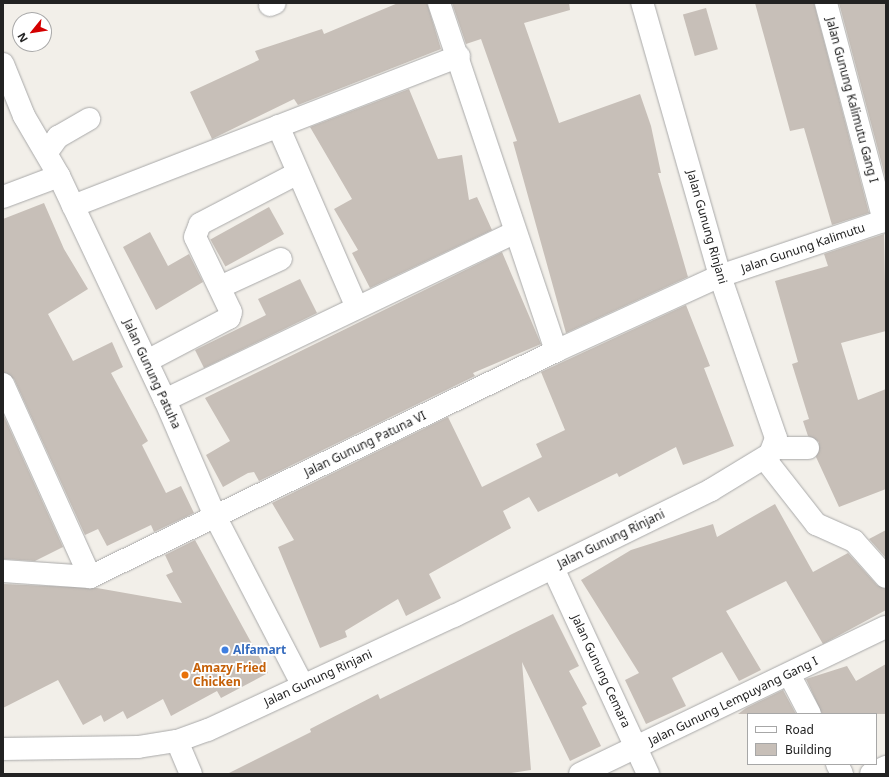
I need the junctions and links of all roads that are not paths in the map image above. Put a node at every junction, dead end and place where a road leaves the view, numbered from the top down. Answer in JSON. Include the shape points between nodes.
{"nodes":[{"id":1,"x":439,"y":3,"type":"edge"},
{"id":2,"x":642,"y":3,"type":"edge"},
{"id":3,"x":826,"y":3,"type":"edge"},
{"id":4,"x":459,"y":56,"type":"junction"},
{"id":5,"x":3,"y":64,"type":"edge"},
{"id":6,"x":89,"y":119,"type":"dead end"},
{"id":7,"x":278,"y":126,"type":"junction"},
{"id":8,"x":47,"y":152,"type":"junction"},
{"id":9,"x":298,"y":172,"type":"junction"},
{"id":10,"x":59,"y":176,"type":"junction"},
{"id":11,"x":3,"y":197,"type":"edge"},
{"id":12,"x":73,"y":206,"type":"junction"},
{"id":13,"x":885,"y":221,"type":"edge"},
{"id":14,"x":514,"y":233,"type":"junction"},
{"id":15,"x":281,"y":259,"type":"dead end"},
{"id":16,"x":720,"y":276,"type":"junction"},
{"id":17,"x":220,"y":287,"type":"junction"},
{"id":18,"x":357,"y":308,"type":"junction"},
{"id":19,"x":556,"y":351,"type":"junction"},
{"id":20,"x":147,"y":361,"type":"junction"},
{"id":21,"x":3,"y":384,"type":"edge"},
{"id":22,"x":165,"y":400,"type":"junction"},
{"id":23,"x":808,"y":448,"type":"dead end"},
{"id":24,"x":770,"y":453,"type":"junction"},
{"id":25,"x":215,"y":516,"type":"junction"},
{"id":26,"x":553,"y":568,"type":"junction"},
{"id":27,"x":3,"y":571,"type":"edge"},
{"id":28,"x":90,"y":577,"type":"junction"},
{"id":29,"x":886,"y":578,"type":"edge"},
{"id":30,"x":886,"y":627,"type":"edge"},
{"id":31,"x":789,"y":674,"type":"junction"},
{"id":32,"x":302,"y":684,"type":"junction"},
{"id":33,"x":809,"y":713,"type":"edge"},
{"id":34,"x":177,"y":741,"type":"junction"},
{"id":35,"x":3,"y":749,"type":"edge"},
{"id":36,"x":636,"y":749,"type":"junction"},
{"id":37,"x":838,"y":765,"type":"edge"},
{"id":38,"x":886,"y":767,"type":"edge"},
{"id":39,"x":191,"y":774,"type":"edge"},
{"id":40,"x":580,"y":774,"type":"edge"},
{"id":41,"x":648,"y":774,"type":"edge"},
{"id":42,"x":842,"y":774,"type":"edge"},
{"id":43,"x":871,"y":774,"type":"edge"}],
"edges":[{"from":1,"to":4,"type":"street"},
{"from":2,"to":16,"type":"street","name":"Jalan Gunung Rinjani"},
{"from":3,"to":13,"type":"street","name":"Jalan Gunung Kalimutu Gang I"},
{"from":4,"to":7,"type":"street"},
{"from":4,"to":14,"type":"street"},
{"from":5,"to":8,"type":"street","name":"Jalan Gunung Patuha","via":[[24,116]]},
{"from":6,"to":8,"type":"street","via":[[58,137]]},
{"from":7,"to":9,"type":"street"},
{"from":7,"to":12,"type":"street"},
{"from":8,"to":10,"type":"street","name":"Jalan Gunung Patuha"},
{"from":9,"to":17,"type":"street","via":[[200,224],[195,231],[195,237]]},
{"from":9,"to":18,"type":"street"},
{"from":10,"to":11,"type":"street"},
{"from":10,"to":12,"type":"street","name":"Jalan Gunung Patuha"},
{"from":12,"to":20,"type":"street","name":"Jalan Gunung Patuha"},
{"from":13,"to":16,"type":"street","name":"Jalan Gunung Kalimutu"},
{"from":14,"to":18,"type":"street"},
{"from":14,"to":19,"type":"street"},
{"from":15,"to":17,"type":"street"},
{"from":16,"to":19,"type":"street","name":"Jalan Gunung Patuna VI"},
{"from":16,"to":24,"type":"street","name":"Jalan Gunung Rinjani","via":[[776,438]]},
{"from":17,"to":20,"type":"street","via":[[231,312],[229,318]]},
{"from":18,"to":22,"type":"street"},
{"from":19,"to":25,"type":"street","name":"Jalan Gunung Patuna VI"},
{"from":20,"to":22,"type":"street","name":"Jalan Gunung Patuha"},
{"from":21,"to":28,"type":"street"},
{"from":22,"to":25,"type":"street","name":"Jalan Gunung Patuha"},
{"from":23,"to":24,"type":"street"},
{"from":24,"to":26,"type":"street","name":"Jalan Gunung Rinjani","via":[[711,490]]},
{"from":24,"to":29,"type":"street","via":[[816,524],[854,541]]},
{"from":25,"to":28,"type":"street","name":"Jalan Gunung Patuna VI"},
{"from":25,"to":32,"type":"street","name":"Jalan Gunung Patuha"},
{"from":26,"to":32,"type":"street","name":"Jalan Gunung Rinjani"},
{"from":26,"to":36,"type":"street","name":"Jalan Gunung Cemara"},
{"from":27,"to":28,"type":"street","name":"Jalan Gunung Patuna VI"},
{"from":30,"to":31,"type":"street","name":"Jalan Gunung Lempuyang Gang I"},
{"from":31,"to":33,"type":"street"},
{"from":31,"to":36,"type":"street","name":"Jalan Gunung Lempuyang Gang I"},
{"from":32,"to":34,"type":"street","name":"Jalan Gunung Rinjani","via":[[208,730]]},
{"from":34,"to":35,"type":"street","name":"Jalan Gunung Rinjani","via":[[138,747]]},
{"from":34,"to":39,"type":"street"},
{"from":36,"to":40,"type":"street","name":"Jalan Gunung Lempuyang Gang I"},
{"from":36,"to":41,"type":"street","name":"Jalan Gunung Cemara"},
{"from":37,"to":42,"type":"street"},
{"from":38,"to":43,"type":"street"}]}
